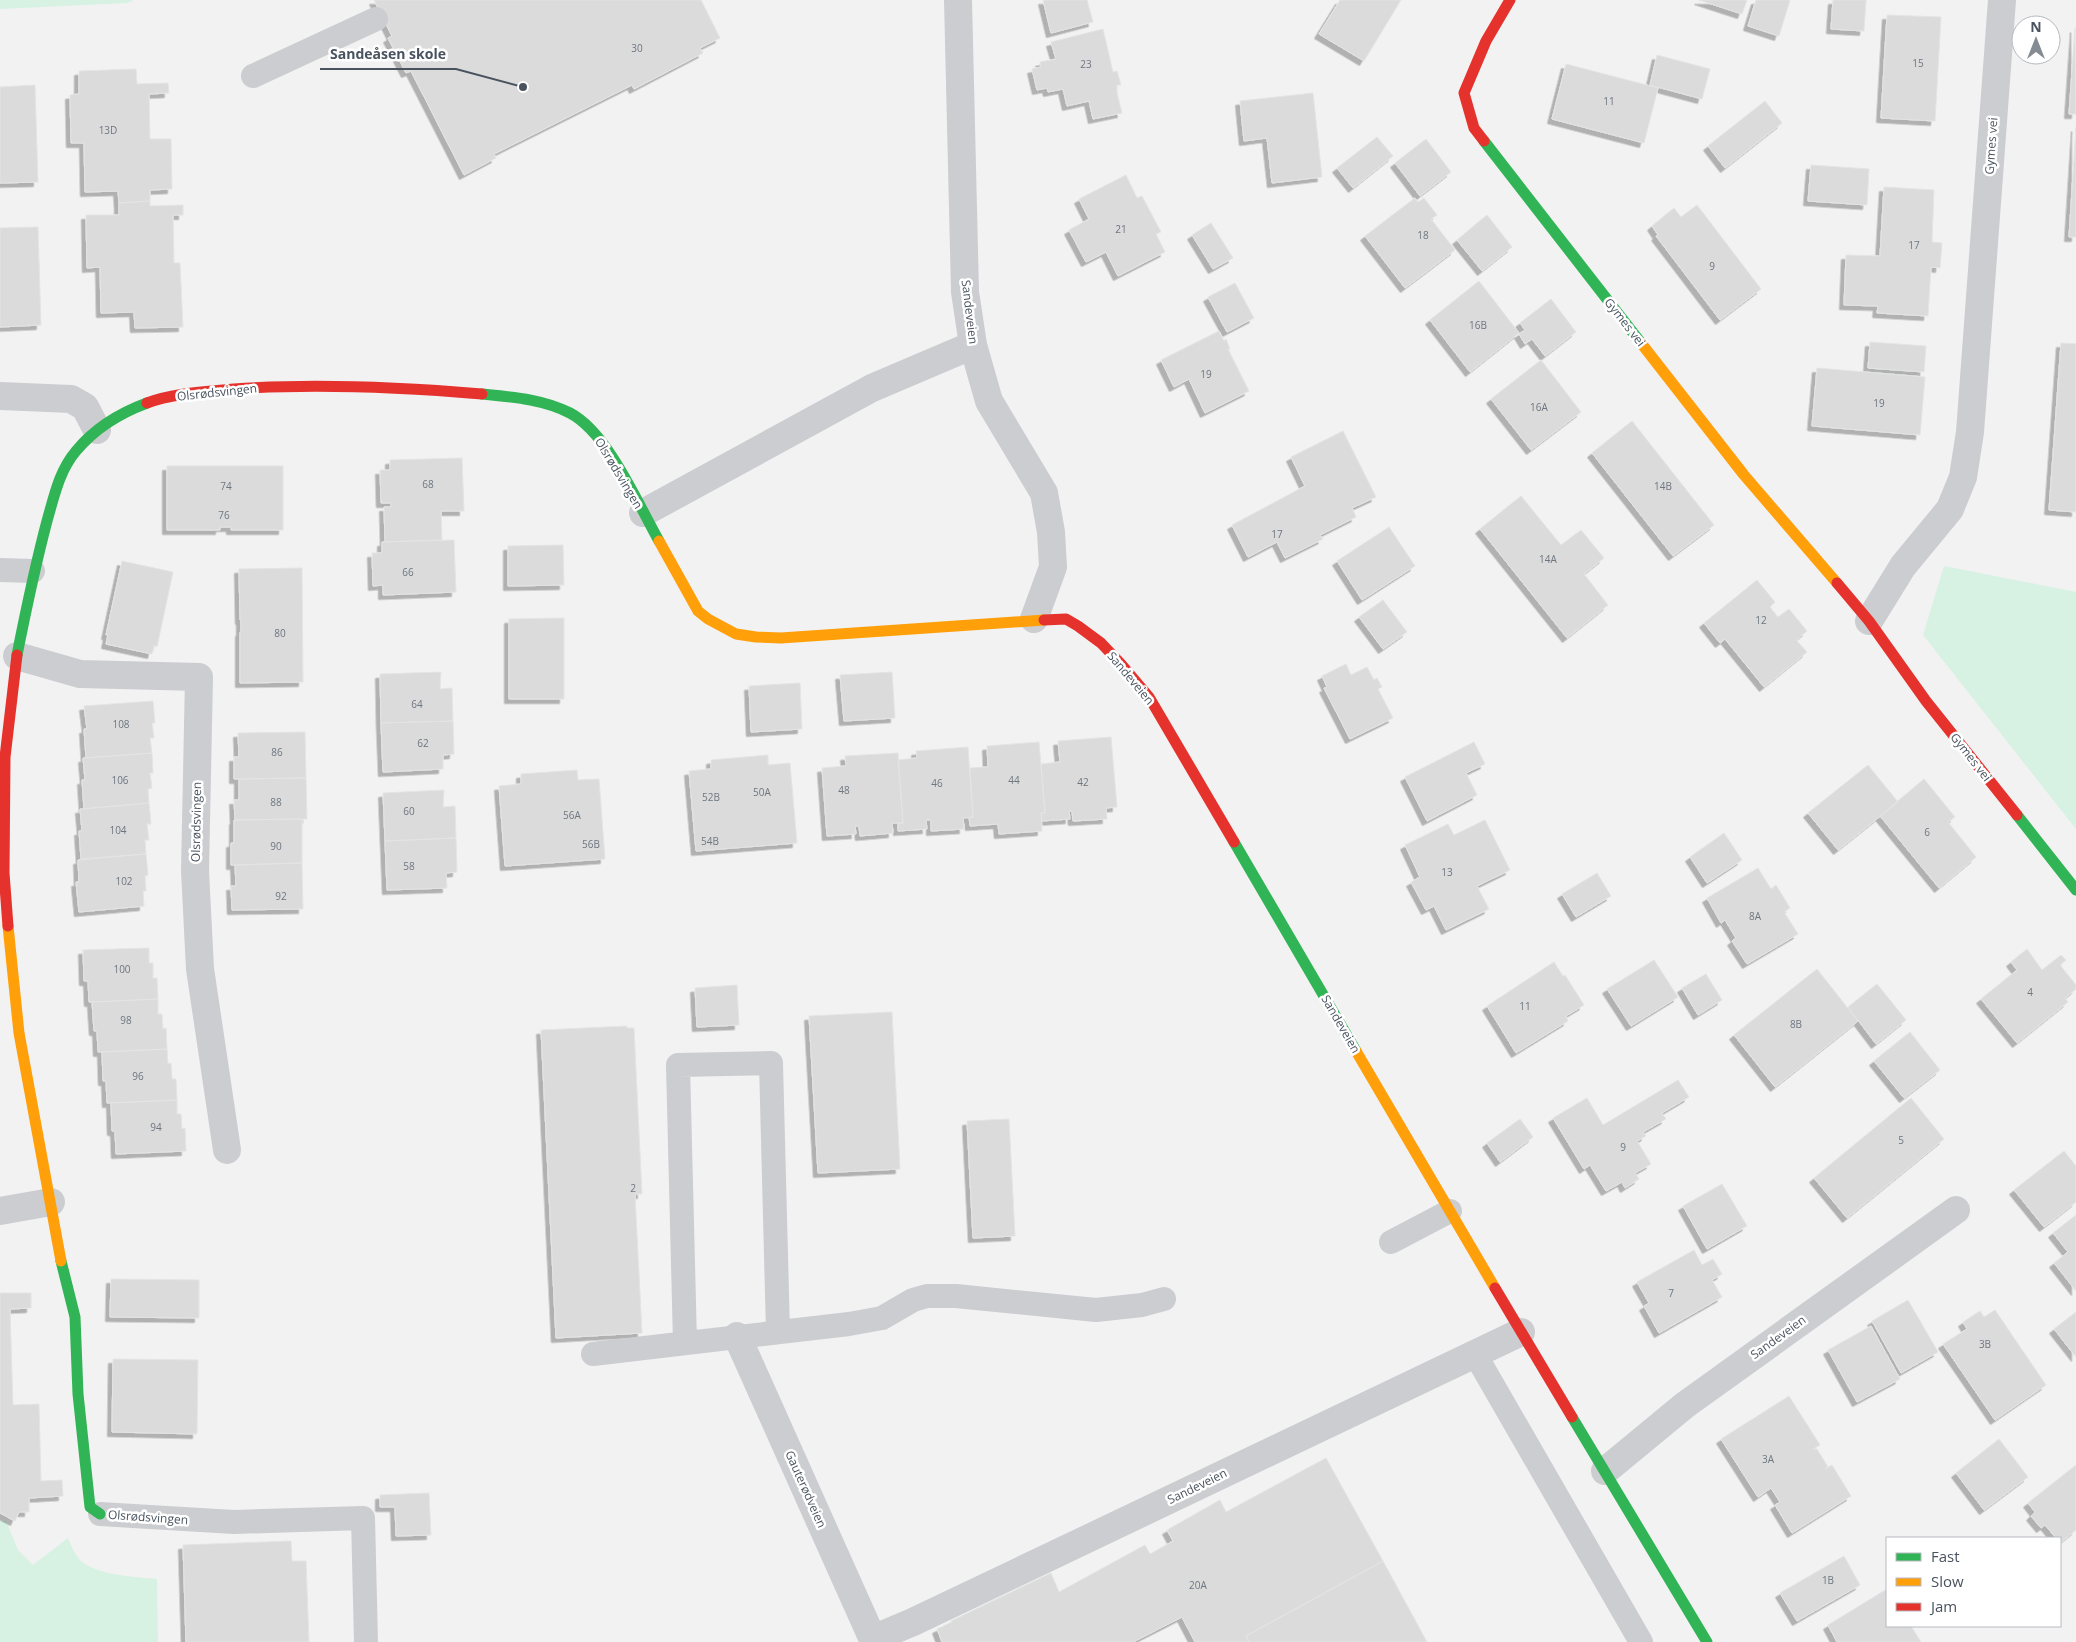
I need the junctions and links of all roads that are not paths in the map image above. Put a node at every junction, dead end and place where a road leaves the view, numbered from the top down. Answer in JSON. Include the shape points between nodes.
{"nodes":[{"id":1,"x":958,"y":0,"type":"edge"},
{"id":2,"x":1510,"y":0,"type":"edge"},
{"id":3,"x":2002,"y":0,"type":"edge"},
{"id":4,"x":376,"y":19,"type":"dead end"},
{"id":5,"x":253,"y":76,"type":"dead end"},
{"id":6,"x":973,"y":345,"type":"junction"},
{"id":7,"x":0,"y":396,"type":"edge"},
{"id":8,"x":97,"y":430,"type":"junction"},
{"id":9,"x":643,"y":513,"type":"junction"},
{"id":10,"x":0,"y":570,"type":"edge"},
{"id":11,"x":33,"y":571,"type":"junction"},
{"id":12,"x":1034,"y":619,"type":"junction"},
{"id":13,"x":1869,"y":621,"type":"junction"},
{"id":14,"x":16,"y":656,"type":"junction"},
{"id":15,"x":2,"y":873,"type":"edge"},
{"id":16,"x":2076,"y":890,"type":"edge"},
{"id":17,"x":227,"y":1150,"type":"dead end"},
{"id":18,"x":51,"y":1202,"type":"junction"},
{"id":19,"x":1956,"y":1210,"type":"dead end"},
{"id":20,"x":0,"y":1211,"type":"edge"},
{"id":21,"x":1450,"y":1211,"type":"junction"},
{"id":22,"x":1391,"y":1242,"type":"dead end"},
{"id":23,"x":1164,"y":1299,"type":"dead end"},
{"id":24,"x":778,"y":1332,"type":"junction"},
{"id":25,"x":1521,"y":1332,"type":"junction"},
{"id":26,"x":737,"y":1336,"type":"junction"},
{"id":27,"x":685,"y":1342,"type":"junction"},
{"id":28,"x":593,"y":1354,"type":"dead end"},
{"id":29,"x":1475,"y":1354,"type":"junction"},
{"id":30,"x":1605,"y":1471,"type":"junction"},
{"id":31,"x":100,"y":1514,"type":"joint"},
{"id":32,"x":870,"y":1641,"type":"edge"},
{"id":33,"x":366,"y":1642,"type":"edge"},
{"id":34,"x":1641,"y":1642,"type":"edge"},
{"id":35,"x":1707,"y":1642,"type":"edge"}],
"edges":[{"from":1,"to":6,"type":"street","name":"Sandeveien","via":[[965,292]]},
{"from":2,"to":13,"type":"street","name":"Gymes vei","via":[[1486,41],[1464,93],[1474,128],[1744,476]]},
{"from":3,"to":13,"type":"street","name":"Gymes vei","via":[[1970,432],[1963,477],[1950,509],[1903,566]]},
{"from":4,"to":5,"type":"lane"},
{"from":6,"to":9,"type":"street","via":[[872,388]]},
{"from":6,"to":12,"type":"street","name":"Sandeveien","via":[[990,401],[1044,493],[1053,567]]},
{"from":7,"to":8,"type":"street","via":[[71,399],[85,408]]},
{"from":8,"to":9,"type":"street","name":"Olsrødsvingen","via":[[127,410],[157,399],[255,387],[352,385],[546,402],[572,414],[592,430],[609,452]]},
{"from":8,"to":11,"type":"street","name":"Olsrødsvingen","via":[[76,452],[58,482]]},
{"from":9,"to":12,"type":"street","name":"Olsrødsvingen","via":[[698,611],[713,624],[732,633],[756,638],[781,638]]},
{"from":10,"to":11,"type":"lane"},
{"from":11,"to":14,"type":"street","name":"Olsrødsvingen"},
{"from":12,"to":21,"type":"street","name":"Sandeveien","via":[[1066,619],[1080,625],[1116,658],[1149,697]]},
{"from":13,"to":16,"type":"street","name":"Gymes vei","via":[[1926,701]]},
{"from":14,"to":15,"type":"street","name":"Olsrødsvingen","via":[[5,757]]},
{"from":14,"to":17,"type":"street","name":"Olsrødsvingen","via":[[80,674],[199,677],[195,871],[200,969]]},
{"from":15,"to":18,"type":"street","name":"Olsrødsvingen","via":[[19,1033]]},
{"from":18,"to":20,"type":"street"},
{"from":18,"to":31,"type":"street","name":"Olsrødsvingen","via":[[62,1268],[75,1317],[78,1394],[90,1507]]},
{"from":19,"to":30,"type":"street","name":"Sandeveien","via":[[1684,1405]]},
{"from":21,"to":22,"type":"lane"},
{"from":21,"to":25,"type":"street","name":"Sandeveien"},
{"from":23,"to":24,"type":"lane","via":[[1096,1310],[927,1296],[913,1300],[882,1318]]},
{"from":24,"to":26,"type":"lane"},
{"from":24,"to":27,"type":"lane","via":[[771,1063],[678,1066]]},
{"from":25,"to":29,"type":"street","name":"Sandeveien"},
{"from":25,"to":30,"type":"street","name":"Sandeveien"},
{"from":26,"to":27,"type":"lane"},
{"from":26,"to":32,"type":"street","name":"Gauterødveien"},
{"from":27,"to":28,"type":"lane"},
{"from":29,"to":32,"type":"street","name":"Sandeveien"},
{"from":29,"to":34,"type":"lane"},
{"from":30,"to":35,"type":"street","name":"Sandeveien"},
{"from":31,"to":33,"type":"lane","name":"Olsrødsvingen","via":[[234,1522],[363,1518]]}]}
